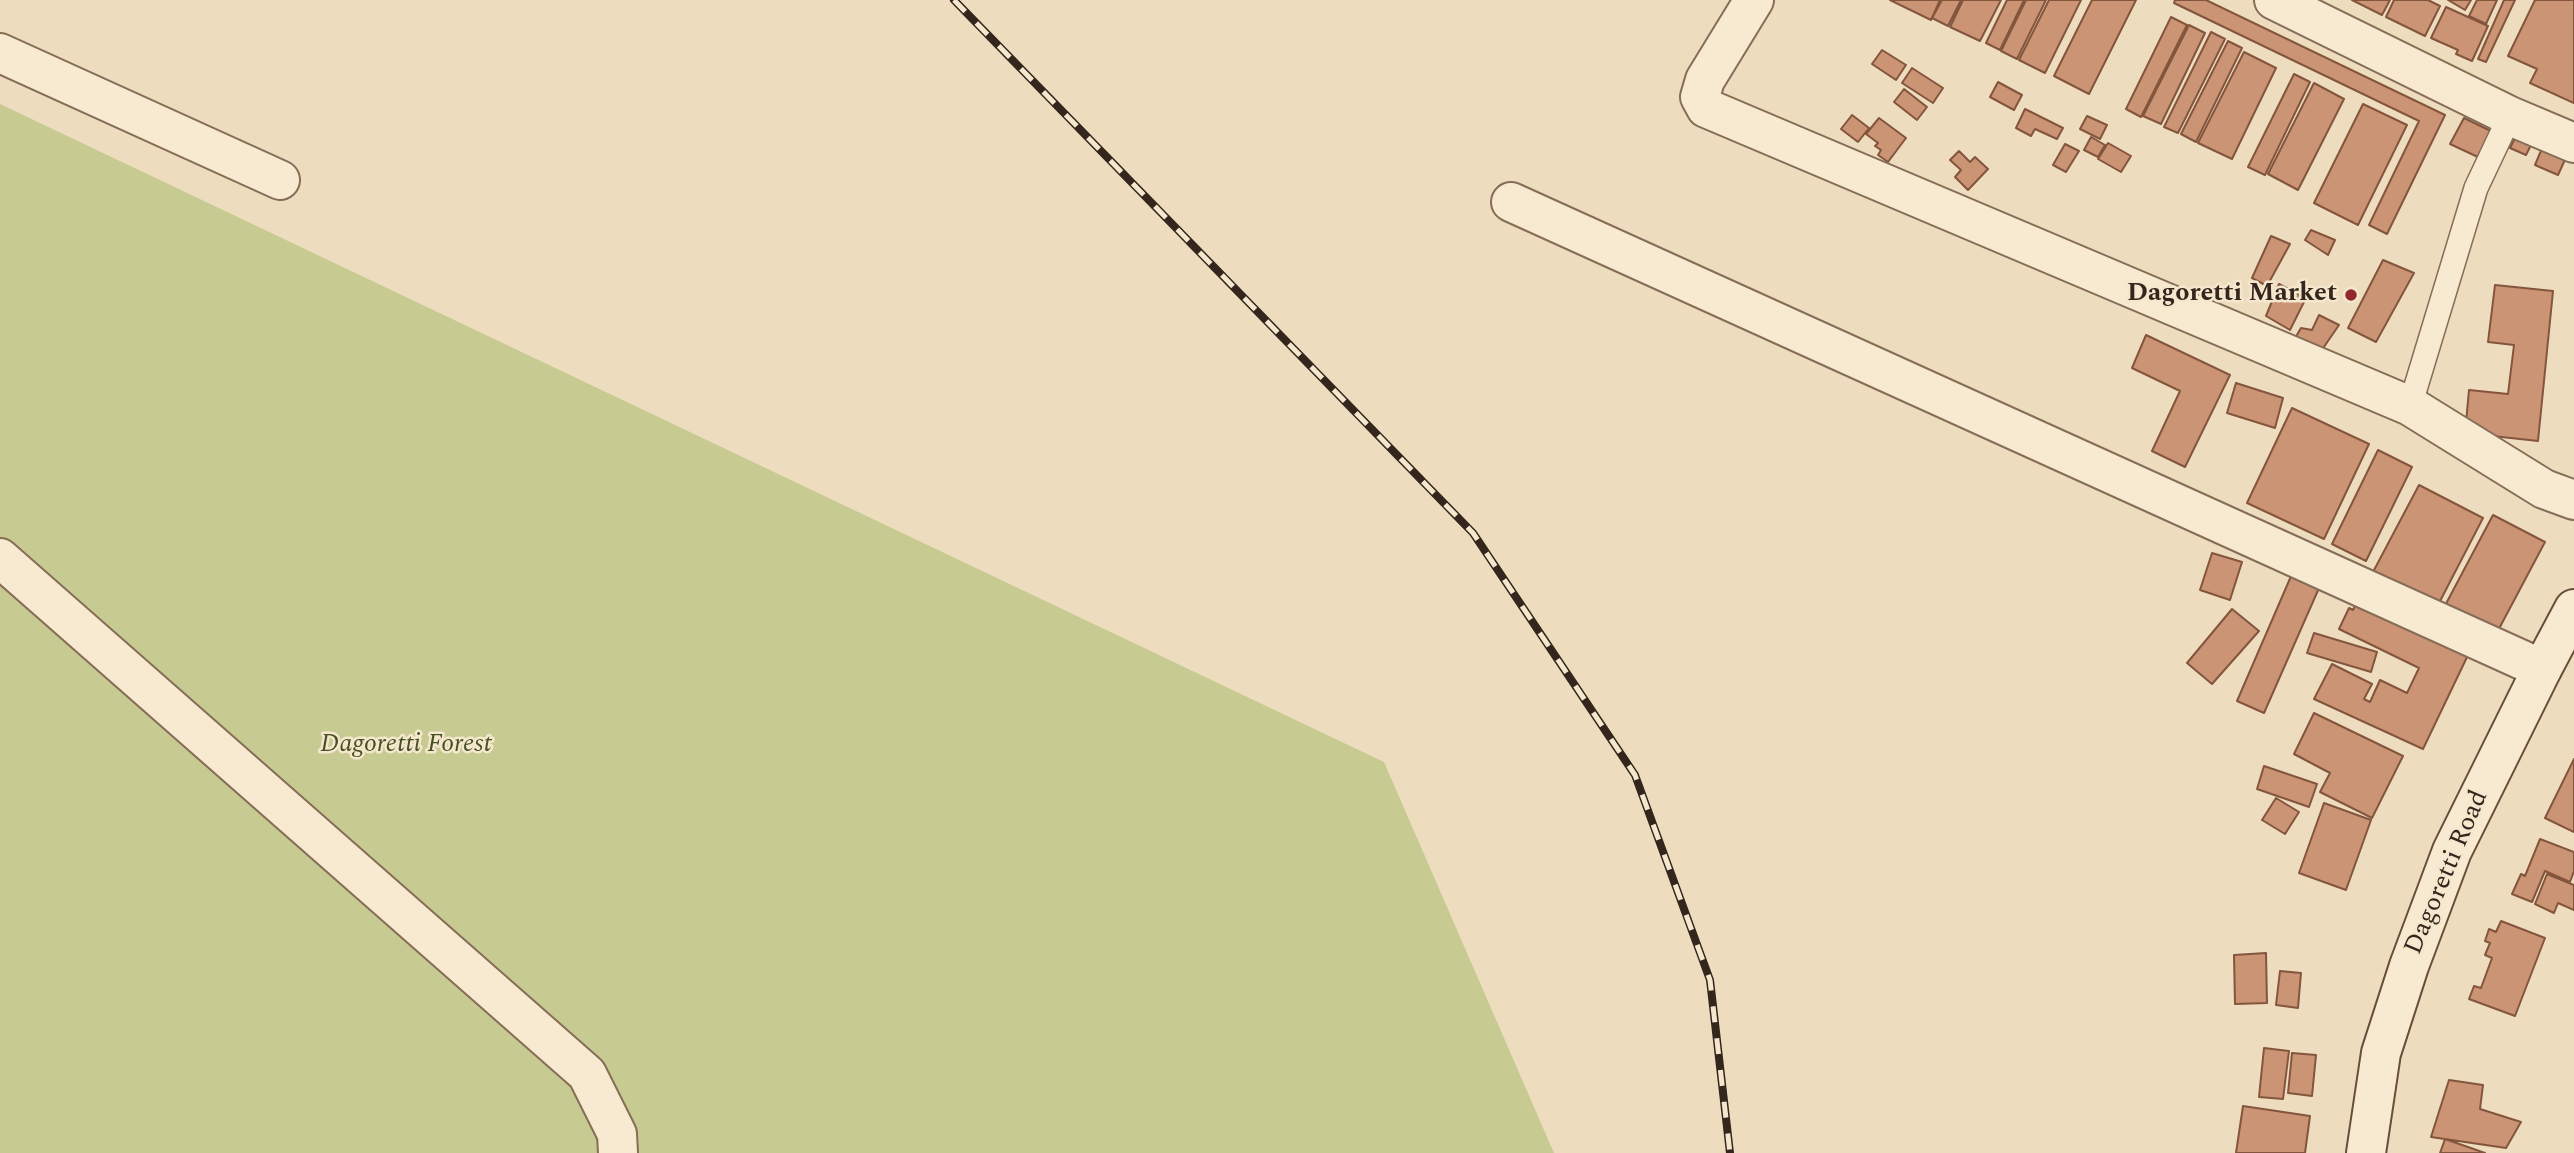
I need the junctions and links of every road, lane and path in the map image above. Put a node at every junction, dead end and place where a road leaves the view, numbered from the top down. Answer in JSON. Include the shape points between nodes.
{"nodes":[{"id":1,"x":1754,"y":0,"type":"edge"},
{"id":2,"x":2274,"y":0,"type":"edge"},
{"id":3,"x":0,"y":53,"type":"edge"},
{"id":4,"x":2510,"y":116,"type":"junction"},
{"id":5,"x":2574,"y":144,"type":"edge"},
{"id":6,"x":280,"y":180,"type":"dead end"},
{"id":7,"x":1511,"y":202,"type":"dead end"},
{"id":8,"x":2410,"y":406,"type":"junction"},
{"id":9,"x":2574,"y":500,"type":"edge"},
{"id":10,"x":0,"y":558,"type":"edge"},
{"id":11,"x":2574,"y":609,"type":"edge"},
{"id":12,"x":2542,"y":669,"type":"junction"},
{"id":13,"x":618,"y":1153,"type":"edge"},
{"id":14,"x":2366,"y":1153,"type":"edge"}],
"edges":[{"from":1,"to":8,"type":"street","via":[[1705,80],[1700,97],[1706,108]]},
{"from":2,"to":4,"type":"street"},
{"from":3,"to":6,"type":"street"},
{"from":4,"to":5,"type":"street"},
{"from":4,"to":8,"type":"lane","via":[[2476,188]]},
{"from":7,"to":12,"type":"street"},
{"from":8,"to":9,"type":"street","via":[[2544,489]]},
{"from":10,"to":13,"type":"street","via":[[587,1074],[617,1134]]},
{"from":11,"to":12,"type":"street","name":"Dagoretti Road"},
{"from":12,"to":14,"type":"street","name":"Dagoretti Road","via":[[2452,851],[2409,965],[2381,1053]]}]}
